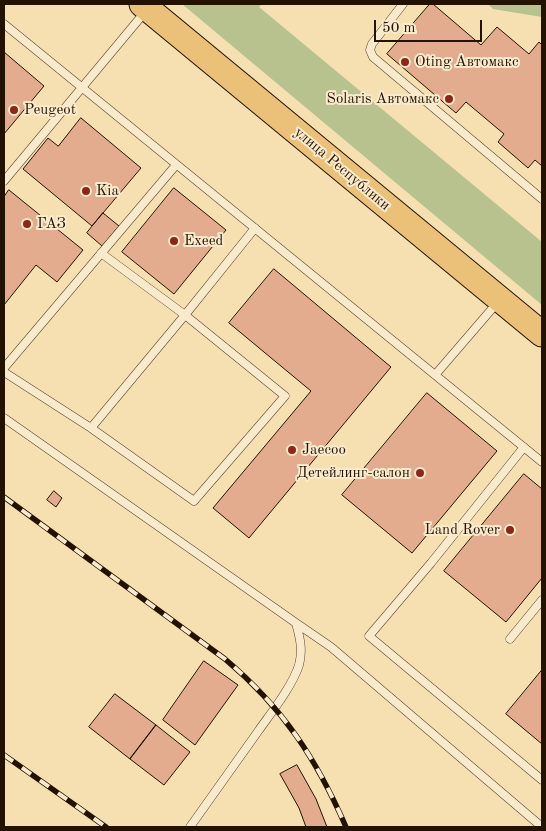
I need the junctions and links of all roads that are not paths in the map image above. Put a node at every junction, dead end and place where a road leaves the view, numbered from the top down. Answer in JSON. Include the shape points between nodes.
{"nodes":[{"id":1,"x":403,"y":4,"type":"edge"},
{"id":2,"x":145,"y":6,"type":"edge"},
{"id":3,"x":4,"y":24,"type":"edge"},
{"id":4,"x":82,"y":88,"type":"junction"},
{"id":5,"x":176,"y":164,"type":"junction"},
{"id":6,"x":4,"y":181,"type":"edge"},
{"id":7,"x":541,"y":194,"type":"edge"},
{"id":8,"x":255,"y":228,"type":"junction"},
{"id":9,"x":101,"y":253,"type":"junction"},
{"id":10,"x":500,"y":299,"type":"junction"},
{"id":11,"x":185,"y":315,"type":"junction"},
{"id":12,"x":542,"y":334,"type":"edge"},
{"id":13,"x":4,"y":370,"type":"edge"},
{"id":14,"x":435,"y":375,"type":"junction"},
{"id":15,"x":4,"y":418,"type":"edge"},
{"id":16,"x":92,"y":428,"type":"junction"},
{"id":17,"x":524,"y":447,"type":"junction"},
{"id":18,"x":542,"y":462,"type":"edge"},
{"id":19,"x":542,"y":600,"type":"edge"},
{"id":20,"x":296,"y":623,"type":"junction"},
{"id":21,"x":510,"y":639,"type":"dead end"},
{"id":22,"x":542,"y":780,"type":"edge"},
{"id":23,"x":190,"y":827,"type":"edge"},
{"id":24,"x":542,"y":827,"type":"edge"}],
"edges":[{"from":1,"to":7,"type":"lane","via":[[372,44],[373,57]]},
{"from":2,"to":4,"type":"lane"},
{"from":2,"to":10,"type":"main road","name":"улица Республики"},
{"from":3,"to":4,"type":"lane"},
{"from":4,"to":5,"type":"lane"},
{"from":4,"to":6,"type":"lane"},
{"from":5,"to":8,"type":"lane"},
{"from":5,"to":9,"type":"lane"},
{"from":8,"to":11,"type":"lane"},
{"from":8,"to":14,"type":"lane"},
{"from":9,"to":11,"type":"lane"},
{"from":9,"to":13,"type":"lane"},
{"from":10,"to":12,"type":"main road","name":"улица Республики"},
{"from":10,"to":14,"type":"lane"},
{"from":11,"to":16,"type":"lane"},
{"from":11,"to":16,"type":"lane","via":[[285,396],[194,502]]},
{"from":13,"to":16,"type":"lane"},
{"from":14,"to":17,"type":"lane"},
{"from":15,"to":20,"type":"lane"},
{"from":17,"to":18,"type":"lane"},
{"from":17,"to":22,"type":"lane","via":[[369,636]]},
{"from":19,"to":21,"type":"lane"},
{"from":20,"to":23,"type":"lane","via":[[301,653],[290,683]]},
{"from":20,"to":24,"type":"lane","via":[[331,647]]}]}
